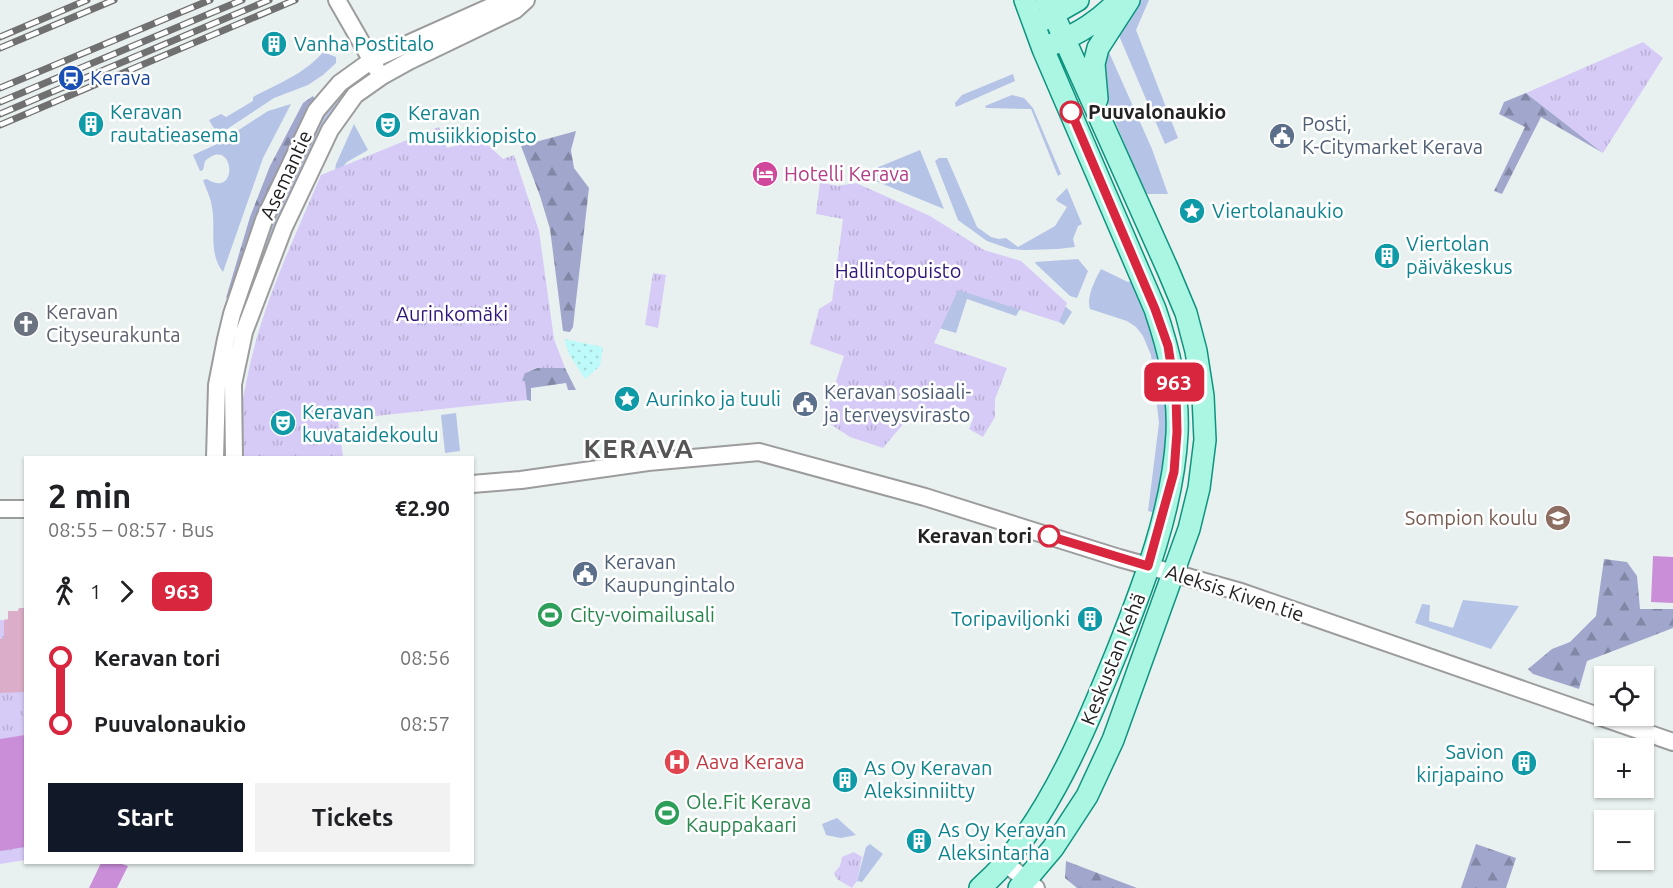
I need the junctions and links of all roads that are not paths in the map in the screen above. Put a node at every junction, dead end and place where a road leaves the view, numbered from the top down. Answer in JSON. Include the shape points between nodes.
{"nodes":[{"id":1,"x":337,"y":0,"type":"edge"},
{"id":2,"x":506,"y":0,"type":"edge"},
{"id":3,"x":526,"y":0,"type":"edge"},
{"id":4,"x":1025,"y":0,"type":"edge"},
{"id":5,"x":1078,"y":0,"type":"edge"},
{"id":6,"x":1119,"y":0,"type":"edge"},
{"id":7,"x":1129,"y":0,"type":"edge"},
{"id":8,"x":1045,"y":13,"type":"edge"},
{"id":9,"x":1064,"y":40,"type":"junction"},
{"id":10,"x":1043,"y":49,"type":"junction"},
{"id":11,"x":372,"y":60,"type":"junction"},
{"id":12,"x":382,"y":76,"type":"junction"},
{"id":13,"x":1099,"y":117,"type":"junction"},
{"id":14,"x":215,"y":456,"type":"edge"},
{"id":15,"x":234,"y":456,"type":"edge"},
{"id":16,"x":474,"y":484,"type":"edge"},
{"id":17,"x":0,"y":509,"type":"edge"},
{"id":18,"x":24,"y":509,"type":"edge"},
{"id":19,"x":1148,"y":566,"type":"junction"},
{"id":20,"x":1174,"y":572,"type":"junction"},
{"id":21,"x":1673,"y":742,"type":"edge"},
{"id":22,"x":1005,"y":863,"type":"junction"},
{"id":23,"x":1027,"y":885,"type":"edge"},
{"id":24,"x":980,"y":888,"type":"edge"}],
"edges":[{"from":1,"to":11,"type":"street"},
{"from":2,"to":11,"type":"street","name":"Asemantie"},
{"from":3,"to":12,"type":"street","name":"Asemantie","via":[[515,10]]},
{"from":4,"to":8,"type":"main road","name":"Keskustan Kehä"},
{"from":5,"to":8,"type":"main road"},
{"from":6,"to":9,"type":"main road","via":[[1101,18]]},
{"from":7,"to":13,"type":"main road","via":[[1098,48],[1094,64]]},
{"from":8,"to":9,"type":"main road","name":"Keskustan Kehä"},
{"from":8,"to":10,"type":"main road","name":"Keskustan Kehä"},
{"from":9,"to":10,"type":"main road"},
{"from":9,"to":13,"type":"main road","name":"Keskustan Kehä"},
{"from":10,"to":19,"type":"main road","name":"Keskustan Kehä","via":[[1168,346],[1176,394],[1174,472]]},
{"from":11,"to":12,"type":"street"},
{"from":11,"to":14,"type":"street","name":"Asemantie","via":[[340,83],[316,111],[264,220],[225,339],[218,385]]},
{"from":12,"to":15,"type":"street","name":"Asemantie","via":[[354,95],[330,130],[284,227],[244,332],[233,384]]},
{"from":13,"to":20,"type":"main road","name":"Keskustan Kehä","via":[[1186,313],[1196,351],[1204,440],[1190,529]]},
{"from":16,"to":19,"type":"street","name":"Aleksis Kiven tie","via":[[759,452],[925,497]]},
{"from":17,"to":18,"type":"street"},
{"from":19,"to":20,"type":"street","name":"Aleksis Kiven tie"},
{"from":19,"to":22,"type":"main road","name":"Keskustan Kehä","via":[[1085,730],[1060,779]]},
{"from":20,"to":21,"type":"street","name":"Aleksis Kiven tie"},
{"from":20,"to":23,"type":"main road","name":"Keskustan Kehä","via":[[1096,777]]},
{"from":22,"to":23,"type":"street"},
{"from":22,"to":24,"type":"main road","name":"Keskustan Kehä"}]}
